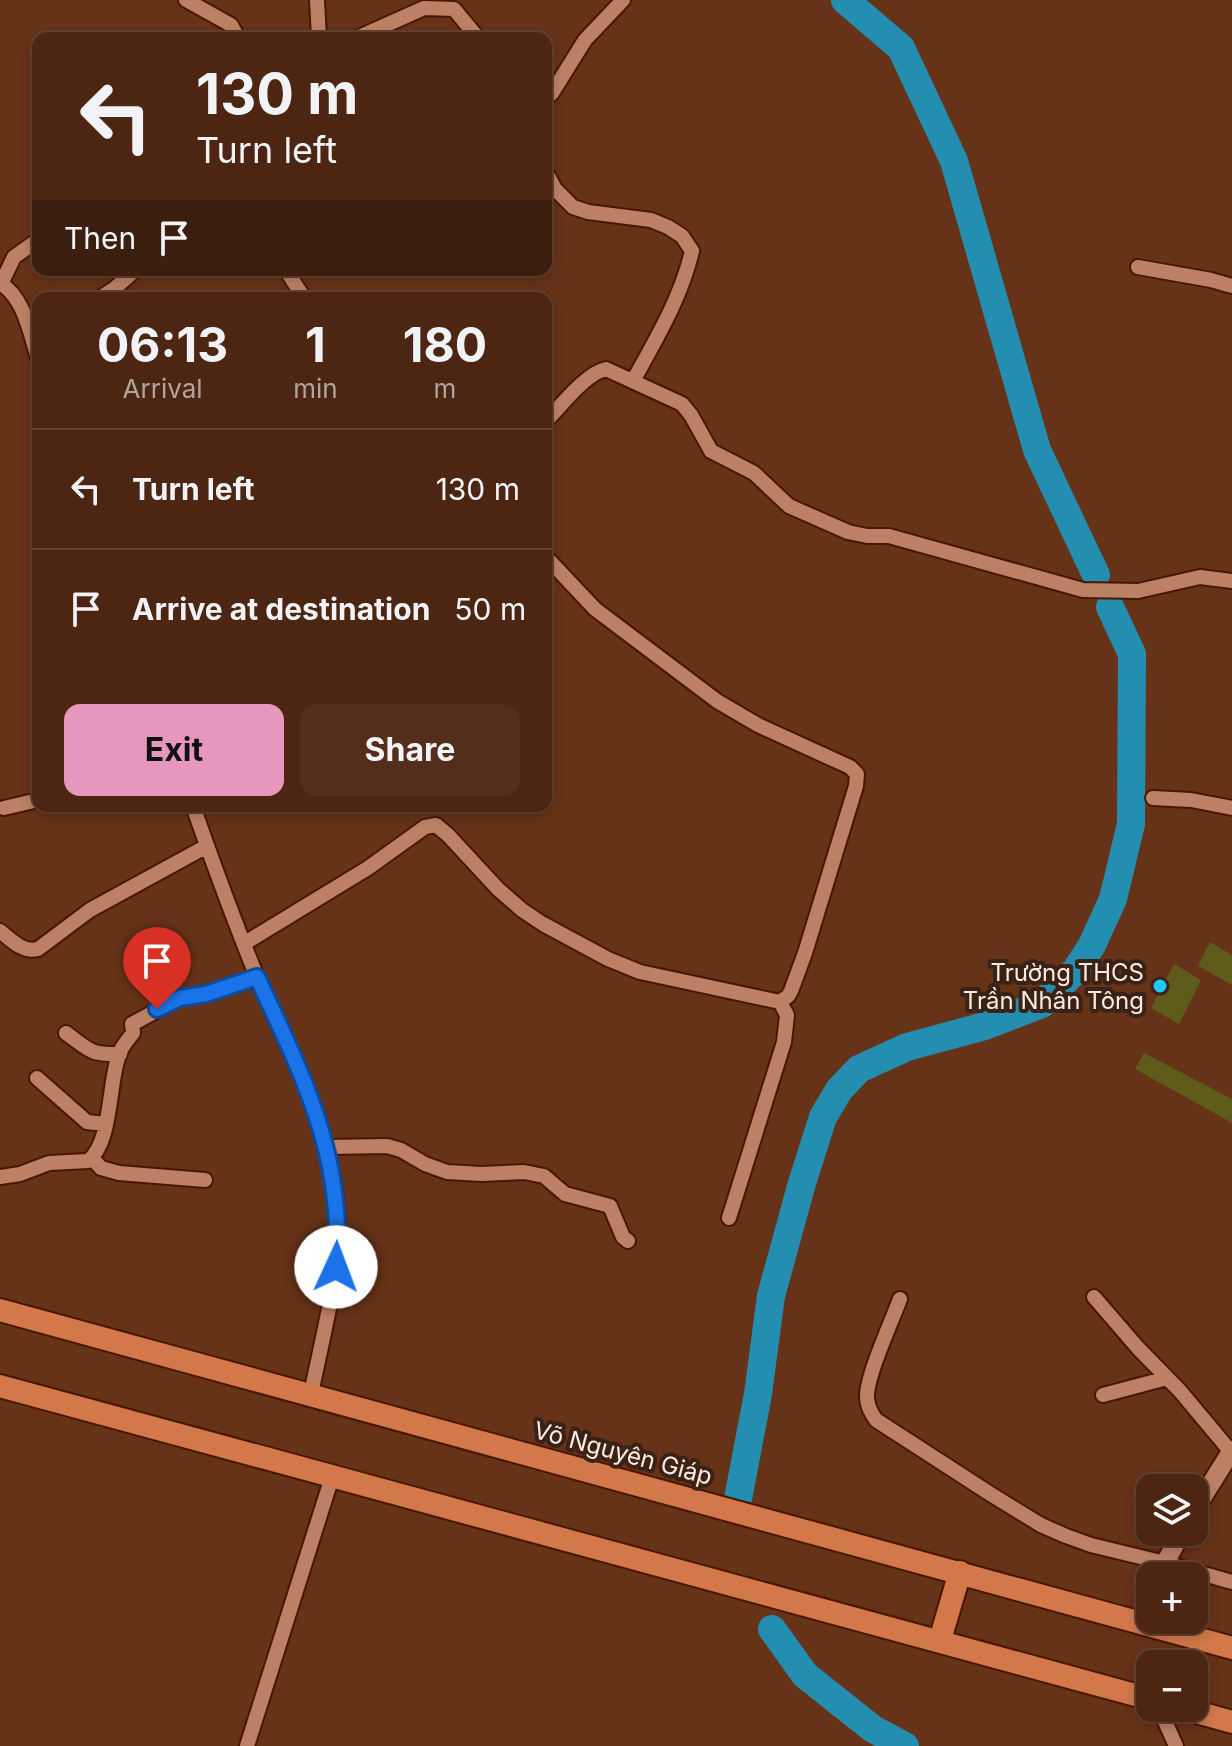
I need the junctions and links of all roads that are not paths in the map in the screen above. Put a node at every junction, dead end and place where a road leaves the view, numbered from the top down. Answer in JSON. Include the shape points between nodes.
{"nodes":[{"id":1,"x":186,"y":0,"type":"edge"},
{"id":2,"x":317,"y":0,"type":"edge"},
{"id":3,"x":623,"y":0,"type":"edge"},
{"id":4,"x":235,"y":32,"type":"edge"},
{"id":5,"x":319,"y":32,"type":"edge"},
{"id":6,"x":370,"y":32,"type":"edge"},
{"id":7,"x":473,"y":32,"type":"edge"},
{"id":8,"x":552,"y":93,"type":"edge"},
{"id":9,"x":552,"y":183,"type":"edge"},
{"id":10,"x":32,"y":244,"type":"edge"},
{"id":11,"x":1138,"y":267,"type":"dead end"},
{"id":12,"x":128,"y":276,"type":"edge"},
{"id":13,"x":0,"y":283,"type":"edge"},
{"id":14,"x":1232,"y":286,"type":"edge"},
{"id":15,"x":109,"y":292,"type":"edge"},
{"id":16,"x":32,"y":322,"type":"edge"},
{"id":17,"x":633,"y":381,"type":"junction"},
{"id":18,"x":552,"y":415,"type":"edge"},
{"id":19,"x":552,"y":563,"type":"edge"},
{"id":20,"x":1232,"y":581,"type":"edge"},
{"id":21,"x":1153,"y":798,"type":"dead end"},
{"id":22,"x":32,"y":801,"type":"edge"},
{"id":23,"x":4,"y":808,"type":"dead end"},
{"id":24,"x":1232,"y":808,"type":"edge"},
{"id":25,"x":195,"y":812,"type":"edge"},
{"id":26,"x":207,"y":846,"type":"junction"},
{"id":27,"x":0,"y":931,"type":"edge"},
{"id":28,"x":245,"y":943,"type":"junction"},
{"id":29,"x":257,"y":977,"type":"junction"},
{"id":30,"x":780,"y":1002,"type":"junction"},
{"id":31,"x":66,"y":1033,"type":"dead end"},
{"id":32,"x":120,"y":1054,"type":"junction"},
{"id":33,"x":37,"y":1078,"type":"dead end"},
{"id":34,"x":105,"y":1124,"type":"junction"},
{"id":35,"x":326,"y":1147,"type":"junction"},
{"id":36,"x":92,"y":1158,"type":"junction"},
{"id":37,"x":0,"y":1177,"type":"edge"},
{"id":38,"x":205,"y":1180,"type":"dead end"},
{"id":39,"x":729,"y":1218,"type":"dead end"},
{"id":40,"x":628,"y":1241,"type":"dead end"},
{"id":41,"x":1094,"y":1297,"type":"dead end"},
{"id":42,"x":900,"y":1299,"type":"dead end"},
{"id":43,"x":0,"y":1310,"type":"edge"},
{"id":44,"x":1167,"y":1378,"type":"junction"},
{"id":45,"x":0,"y":1386,"type":"edge"},
{"id":46,"x":311,"y":1394,"type":"junction"},
{"id":47,"x":1103,"y":1395,"type":"dead end"},
{"id":48,"x":1231,"y":1451,"type":"edge"},
{"id":49,"x":332,"y":1477,"type":"junction"},
{"id":50,"x":1208,"y":1485,"type":"edge"},
{"id":51,"x":1141,"y":1562,"type":"edge"},
{"id":52,"x":960,"y":1572,"type":"junction"},
{"id":53,"x":1208,"y":1578,"type":"edge"},
{"id":54,"x":1232,"y":1582,"type":"edge"},
{"id":55,"x":1136,"y":1622,"type":"edge"},
{"id":56,"x":1181,"y":1634,"type":"edge"},
{"id":57,"x":940,"y":1640,"type":"junction"},
{"id":58,"x":1232,"y":1648,"type":"edge"},
{"id":59,"x":1136,"y":1695,"type":"edge"},
{"id":60,"x":1208,"y":1715,"type":"edge"},
{"id":61,"x":1165,"y":1722,"type":"edge"},
{"id":62,"x":1232,"y":1722,"type":"edge"},
{"id":63,"x":247,"y":1746,"type":"edge"},
{"id":64,"x":1176,"y":1746,"type":"edge"}],
"edges":[{"from":1,"to":4,"type":"street"},
{"from":2,"to":5,"type":"street"},
{"from":3,"to":8,"type":"street","via":[[585,40]]},
{"from":6,"to":7,"type":"street","via":[[424,8],[454,9]]},
{"from":9,"to":17,"type":"street","via":[[573,207],[651,220],[682,236],[692,251],[671,311]]},
{"from":10,"to":13,"type":"street","via":[[14,257]]},
{"from":11,"to":14,"type":"street"},
{"from":12,"to":15,"type":"street"},
{"from":13,"to":16,"type":"street"},
{"from":17,"to":18,"type":"street","via":[[599,371]]},
{"from":17,"to":20,"type":"street","via":[[682,404],[711,451],[754,473],[789,506],[848,532],[889,536],[1083,590],[1138,591],[1200,577]]},
{"from":19,"to":30,"type":"street","via":[[595,609],[709,696],[745,719],[855,770],[856,786],[805,953],[791,991]]},
{"from":21,"to":24,"type":"street"},
{"from":22,"to":23,"type":"street"},
{"from":25,"to":26,"type":"street"},
{"from":26,"to":27,"type":"street","via":[[90,910],[38,949],[27,949]]},
{"from":26,"to":28,"type":"street"},
{"from":28,"to":29,"type":"street"},
{"from":28,"to":30,"type":"street","via":[[425,827],[436,825],[522,910],[608,959],[640,972]]},
{"from":29,"to":32,"type":"street","via":[[157,1009],[132,1024],[133,1033]]},
{"from":29,"to":35,"type":"street","via":[[304,1080]]},
{"from":30,"to":39,"type":"street","via":[[787,1015],[784,1042]]},
{"from":31,"to":32,"type":"street","via":[[91,1052]]},
{"from":32,"to":34,"type":"street"},
{"from":33,"to":34,"type":"street","via":[[87,1122]]},
{"from":34,"to":36,"type":"street"},
{"from":35,"to":40,"type":"street","via":[[387,1146],[447,1172],[544,1176],[565,1194],[610,1206]]},
{"from":35,"to":46,"type":"street","via":[[338,1242]]},
{"from":36,"to":37,"type":"street"},
{"from":36,"to":38,"type":"street","via":[[108,1171]]},
{"from":41,"to":44,"type":"street"},
{"from":42,"to":51,"type":"street","via":[[868,1384],[867,1401],[876,1420],[1041,1525]]},
{"from":43,"to":46,"type":"main road","name":"Võ Nguyên Giáp"},
{"from":44,"to":47,"type":"street"},
{"from":44,"to":48,"type":"street"},
{"from":45,"to":49,"type":"main road"},
{"from":46,"to":52,"type":"main road","name":"Võ Nguyên Giáp"},
{"from":48,"to":50,"type":"street"},
{"from":49,"to":57,"type":"main road"},
{"from":49,"to":63,"type":"street"},
{"from":52,"to":55,"type":"main road","name":"Võ Nguyên Giáp"},
{"from":52,"to":57,"type":"main road"},
{"from":53,"to":54,"type":"street"},
{"from":56,"to":58,"type":"main road","name":"Võ Nguyên Giáp"},
{"from":57,"to":59,"type":"main road"},
{"from":60,"to":62,"type":"main road"},
{"from":61,"to":64,"type":"street"}]}
